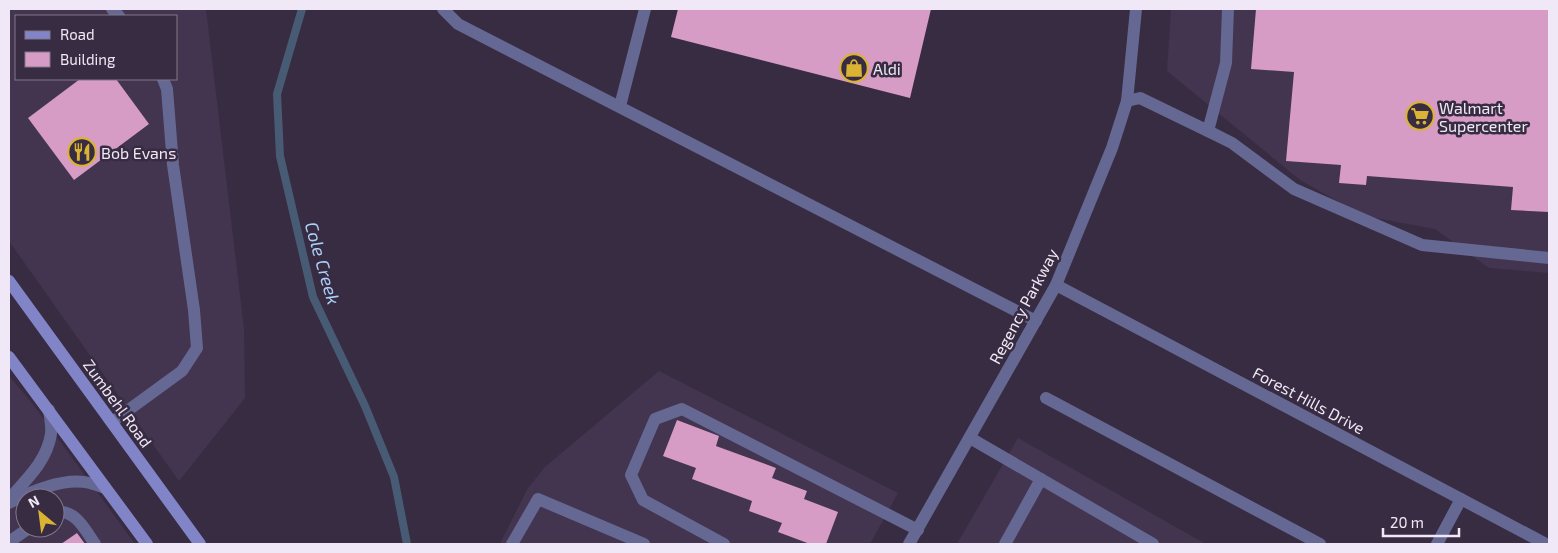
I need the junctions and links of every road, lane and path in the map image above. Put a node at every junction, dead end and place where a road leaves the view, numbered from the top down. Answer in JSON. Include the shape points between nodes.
{"nodes":[{"id":1,"x":443,"y":9,"type":"edge"},
{"id":2,"x":645,"y":9,"type":"edge"},
{"id":3,"x":1136,"y":9,"type":"edge"},
{"id":4,"x":1228,"y":9,"type":"edge"},
{"id":5,"x":163,"y":80,"type":"edge"},
{"id":6,"x":1127,"y":101,"type":"junction"},
{"id":7,"x":620,"y":106,"type":"junction"},
{"id":8,"x":1208,"y":131,"type":"junction"},
{"id":9,"x":1549,"y":258,"type":"edge"},
{"id":10,"x":9,"y":281,"type":"edge"},
{"id":11,"x":1056,"y":285,"type":"junction"},
{"id":12,"x":1036,"y":321,"type":"junction"},
{"id":13,"x":9,"y":356,"type":"edge"},
{"id":14,"x":1046,"y":398,"type":"dead end"},
{"id":15,"x":49,"y":410,"type":"junction"},
{"id":16,"x":112,"y":422,"type":"junction"},
{"id":17,"x":970,"y":438,"type":"junction"},
{"id":18,"x":1041,"y":479,"type":"junction"},
{"id":19,"x":105,"y":488,"type":"junction"},
{"id":20,"x":9,"y":499,"type":"edge"},
{"id":21,"x":1460,"y":499,"type":"junction"},
{"id":22,"x":9,"y":504,"type":"edge"},
{"id":23,"x":65,"y":511,"type":"edge"},
{"id":24,"x":918,"y":530,"type":"junction"},
{"id":25,"x":95,"y":544,"type":"edge"},
{"id":26,"x":147,"y":544,"type":"edge"},
{"id":27,"x":200,"y":544,"type":"edge"},
{"id":28,"x":512,"y":544,"type":"edge"},
{"id":29,"x":644,"y":544,"type":"edge"},
{"id":30,"x":724,"y":544,"type":"edge"},
{"id":31,"x":910,"y":544,"type":"edge"},
{"id":32,"x":1005,"y":544,"type":"edge"},
{"id":33,"x":1153,"y":544,"type":"edge"},
{"id":34,"x":1320,"y":544,"type":"edge"},
{"id":35,"x":1437,"y":544,"type":"edge"},
{"id":36,"x":1546,"y":544,"type":"edge"}],
"edges":[{"from":1,"to":7,"type":"street","via":[[458,24]]},
{"from":2,"to":7,"type":"street"},
{"from":3,"to":6,"type":"street","name":"Regency Parkway"},
{"from":4,"to":8,"type":"street","via":[[1226,63]]},
{"from":5,"to":16,"type":"street","via":[[194,310],[196,348],[182,371]]},
{"from":6,"to":8,"type":"street","via":[[1140,98]]},
{"from":6,"to":11,"type":"street","name":"Regency Parkway","via":[[1112,148]]},
{"from":7,"to":12,"type":"street"},
{"from":8,"to":9,"type":"street","via":[[1232,143],[1294,189],[1422,245]]},
{"from":10,"to":16,"type":"main road","name":"Zumbehl Road"},
{"from":11,"to":12,"type":"street","name":"Regency Parkway"},
{"from":11,"to":21,"type":"street","name":"Forest Hills Drive"},
{"from":12,"to":17,"type":"street","name":"Regency Parkway"},
{"from":13,"to":15,"type":"main road"},
{"from":14,"to":34,"type":"street"},
{"from":15,"to":19,"type":"main road"},
{"from":15,"to":20,"type":"street","via":[[52,433],[40,464]]},
{"from":16,"to":27,"type":"main road","name":"Zumbehl Road"},
{"from":17,"to":18,"type":"street"},
{"from":17,"to":24,"type":"street","name":"Regency Parkway"},
{"from":18,"to":32,"type":"street"},
{"from":18,"to":33,"type":"street"},
{"from":19,"to":22,"type":"street","via":[[88,482],[73,482],[50,486]]},
{"from":19,"to":26,"type":"main road"},
{"from":21,"to":35,"type":"street"},
{"from":21,"to":36,"type":"street","name":"Forest Hills Drive"},
{"from":23,"to":25,"type":"street","via":[[75,516]]},
{"from":24,"to":30,"type":"street","via":[[682,409],[655,419],[631,475],[643,500]]},
{"from":24,"to":31,"type":"street","name":"Regency Parkway"},
{"from":28,"to":29,"type":"street","via":[[538,499]]}]}
